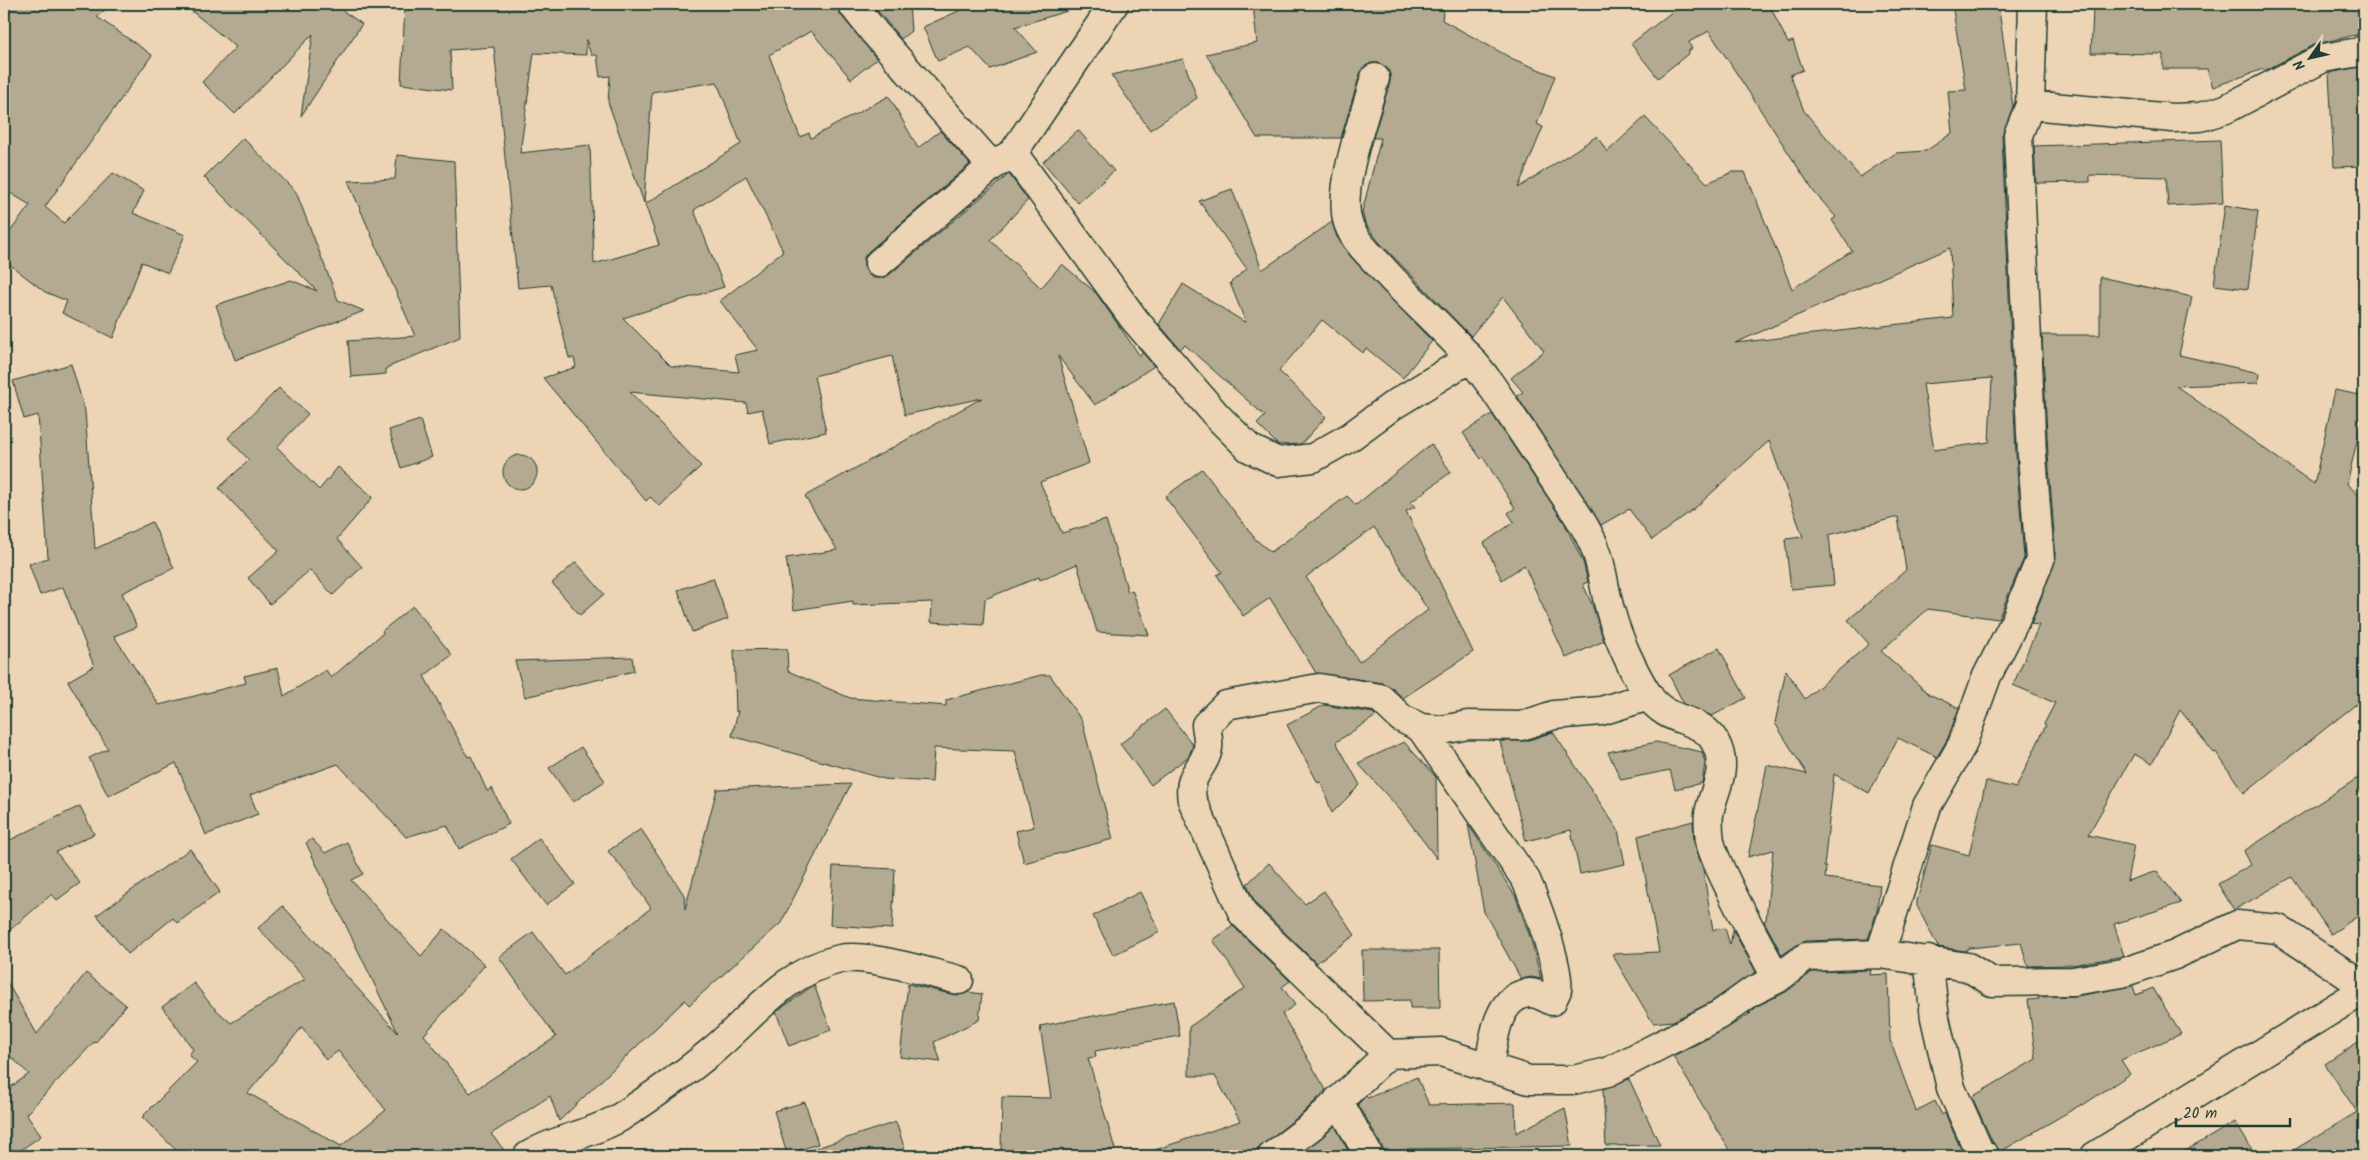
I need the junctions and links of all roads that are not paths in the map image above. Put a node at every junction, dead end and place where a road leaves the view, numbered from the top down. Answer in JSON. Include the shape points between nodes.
{"nodes":[{"id":1,"x":852,"y":4,"type":"edge"},
{"id":2,"x":1114,"y":4,"type":"edge"},
{"id":3,"x":2033,"y":4,"type":"edge"},
{"id":4,"x":2364,"y":49,"type":"edge"},
{"id":5,"x":1376,"y":78,"type":"dead end"},
{"id":6,"x":2030,"y":105,"type":"junction"},
{"id":7,"x":1002,"y":159,"type":"junction"},
{"id":8,"x":879,"y":263,"type":"dead end"},
{"id":9,"x":1470,"y":358,"type":"junction"},
{"id":10,"x":1649,"y":696,"type":"junction"},
{"id":11,"x":1421,"y":728,"type":"junction"},
{"id":12,"x":1880,"y":954,"type":"junction"},
{"id":13,"x":1928,"y":960,"type":"junction"},
{"id":14,"x":1778,"y":979,"type":"junction"},
{"id":15,"x":959,"y":980,"type":"dead end"},
{"id":16,"x":2364,"y":986,"type":"edge"},
{"id":17,"x":2364,"y":990,"type":"edge"},
{"id":18,"x":1388,"y":1054,"type":"junction"},
{"id":19,"x":1489,"y":1068,"type":"junction"},
{"id":20,"x":1338,"y":1100,"type":"junction"},
{"id":21,"x":528,"y":1156,"type":"edge"},
{"id":22,"x":1272,"y":1156,"type":"edge"},
{"id":23,"x":1369,"y":1156,"type":"edge"},
{"id":24,"x":1985,"y":1156,"type":"edge"},
{"id":25,"x":2095,"y":1156,"type":"edge"}],
"edges":[{"from":1,"to":7,"type":"street","via":[[874,32]]},
{"from":2,"to":7,"type":"street"},
{"from":3,"to":6,"type":"street"},
{"from":4,"to":6,"type":"street","via":[[2322,58],[2226,109],[2200,117],[2173,118]]},
{"from":5,"to":9,"type":"street","via":[[1346,183],[1344,204],[1348,224],[1360,245]]},
{"from":6,"to":12,"type":"street","via":[[2018,135],[2040,560],[2015,621],[1987,676],[1962,745],[1927,806]]},
{"from":7,"to":8,"type":"street"},
{"from":7,"to":9,"type":"street","via":[[1217,416],[1249,448],[1278,462],[1313,458]]},
{"from":9,"to":10,"type":"street","via":[[1590,537],[1600,561],[1611,613]]},
{"from":10,"to":11,"type":"street","via":[[1602,711],[1554,715],[1521,726]]},
{"from":10,"to":14,"type":"street","via":[[1660,710],[1706,730],[1716,743],[1721,764],[1709,815],[1710,842],[1734,899]]},
{"from":11,"to":18,"type":"street","via":[[1401,718],[1380,698],[1319,688],[1226,705],[1206,724],[1208,749],[1190,788],[1192,800],[1243,914]]},
{"from":11,"to":19,"type":"street","via":[[1526,880],[1538,906],[1553,962],[1557,989],[1552,1001],[1532,993],[1515,997],[1502,1013]]},
{"from":12,"to":13,"type":"street"},
{"from":12,"to":14,"type":"street","via":[[1806,957]]},
{"from":13,"to":16,"type":"street","via":[[1968,967],[1992,982],[2073,981],[2122,973],[2158,961],[2238,925],[2278,929]]},
{"from":13,"to":24,"type":"street","via":[[1935,1018],[1951,1088],[1979,1151]]},
{"from":14,"to":19,"type":"street","via":[[1751,992],[1719,1015],[1608,1072],[1573,1080],[1529,1080]]},
{"from":15,"to":21,"type":"street","via":[[860,957],[822,965],[789,982],[764,1001],[712,1051],[618,1118],[593,1132],[556,1142]]},
{"from":17,"to":25,"type":"street"},
{"from":18,"to":19,"type":"street","via":[[1441,1052]]},
{"from":18,"to":20,"type":"street"},
{"from":20,"to":22,"type":"street","via":[[1312,1126]]},
{"from":20,"to":23,"type":"street"}]}
